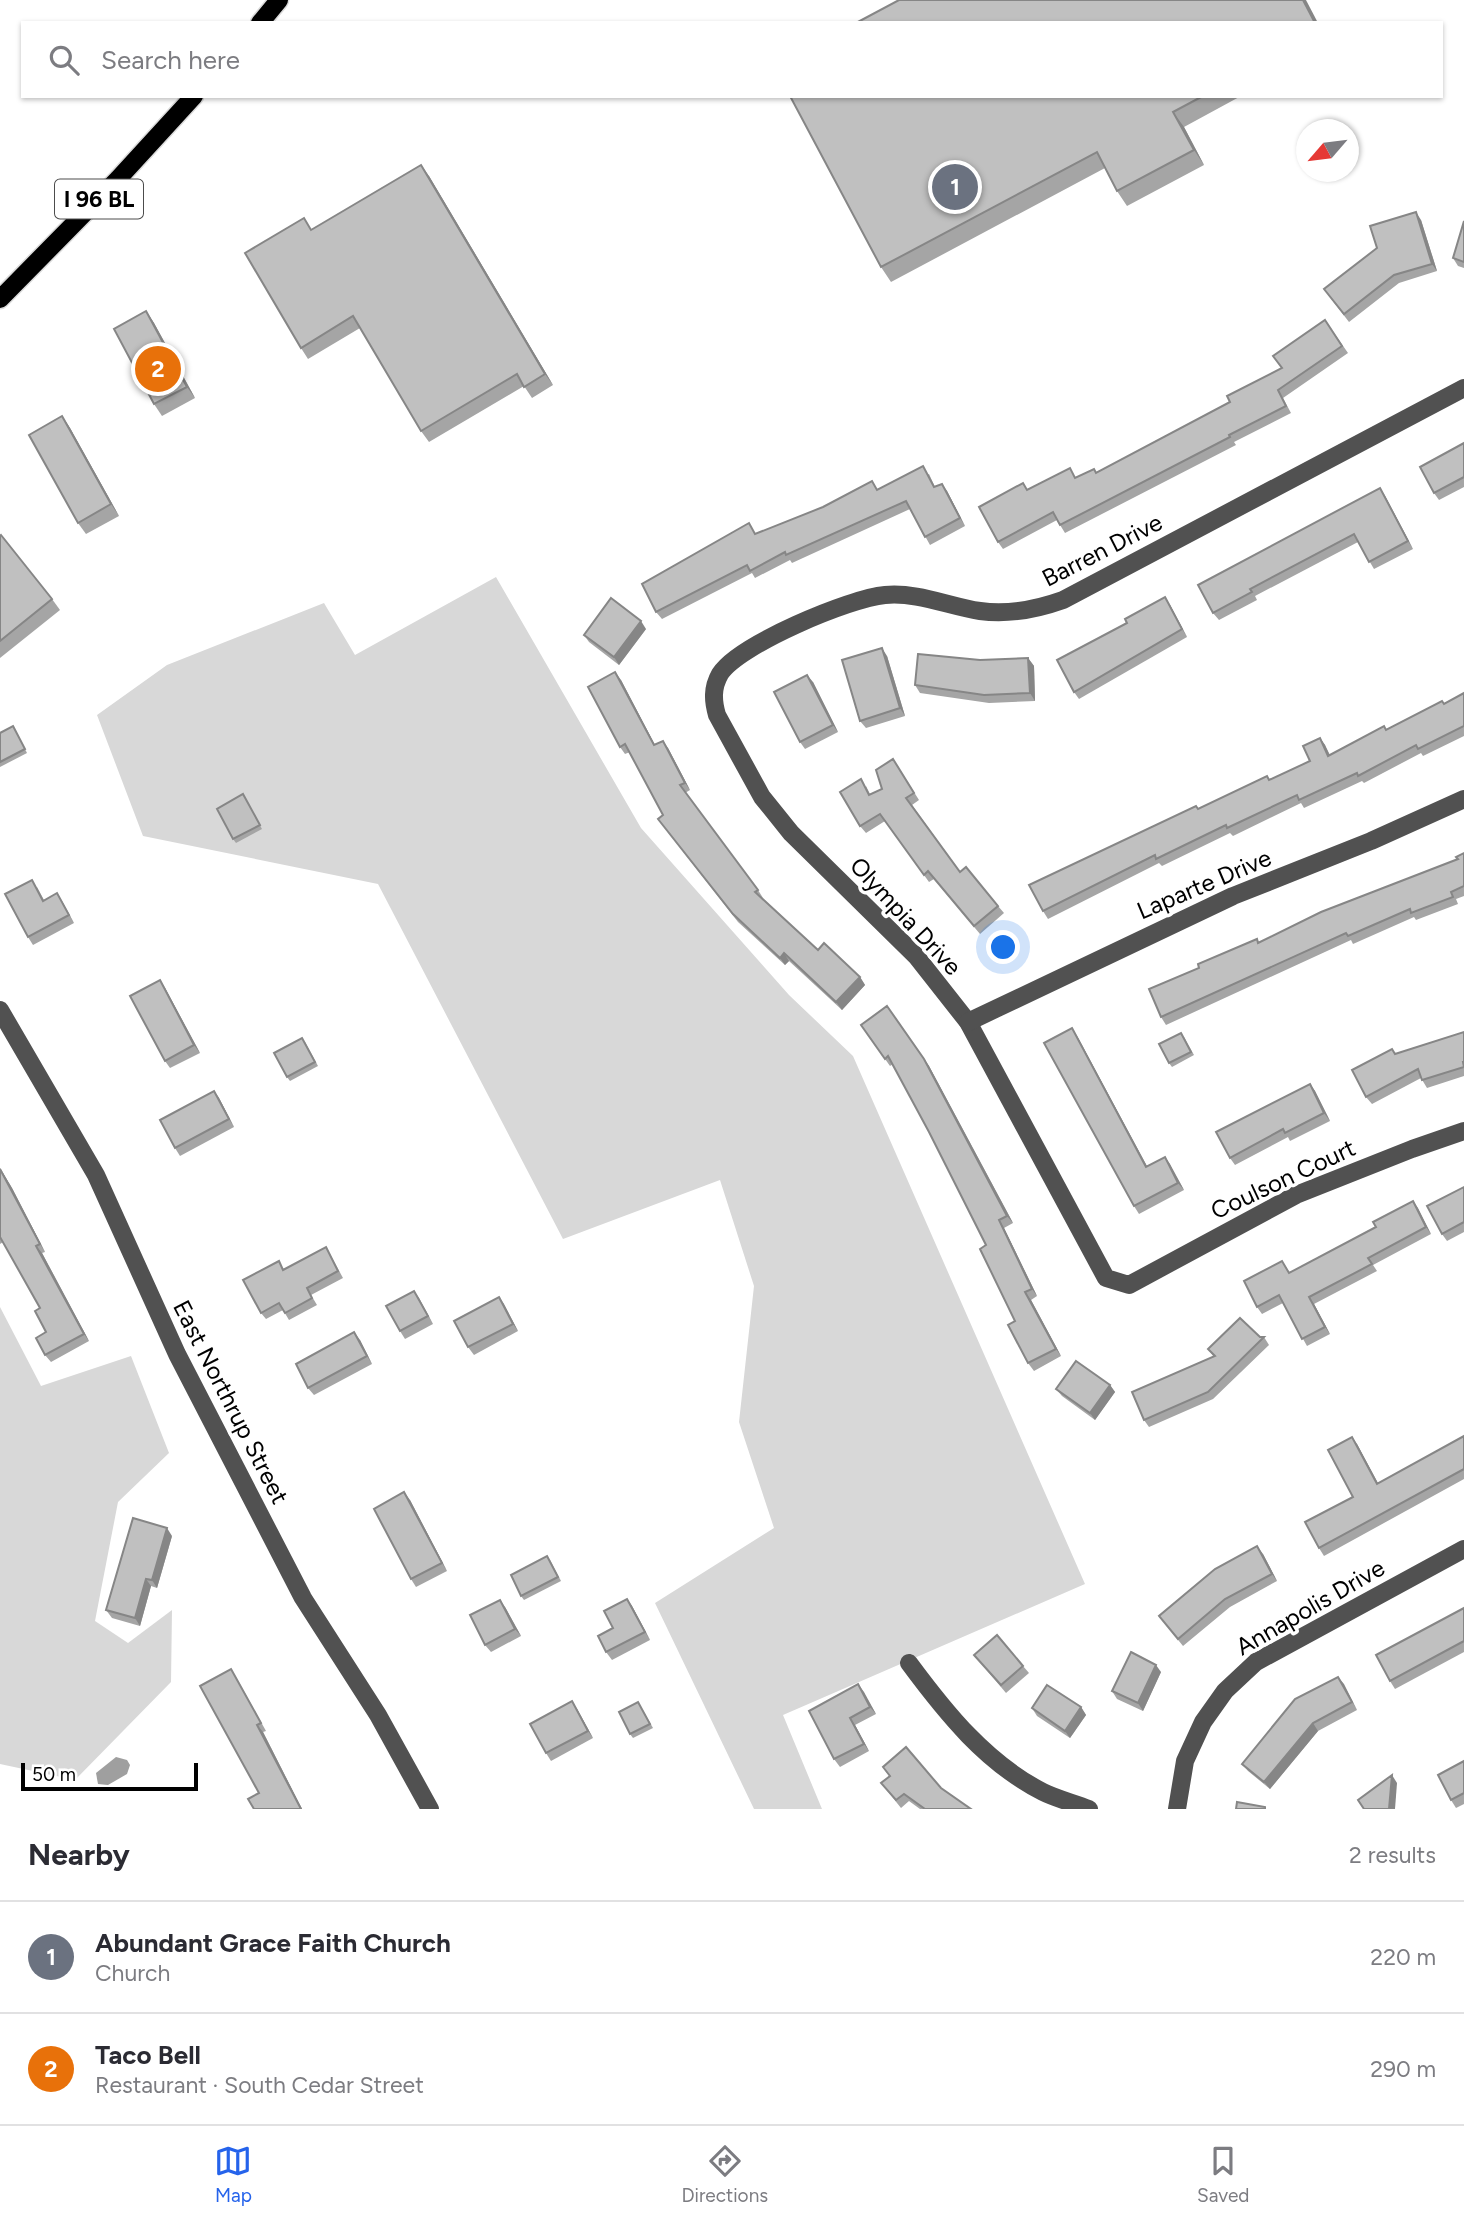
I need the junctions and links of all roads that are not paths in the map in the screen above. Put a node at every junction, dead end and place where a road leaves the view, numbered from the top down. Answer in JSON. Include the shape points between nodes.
{"nodes":[{"id":1,"x":279,"y":0,"type":"edge"},
{"id":2,"x":262,"y":21,"type":"edge"},
{"id":3,"x":192,"y":98,"type":"edge"},
{"id":4,"x":0,"y":299,"type":"edge"},
{"id":5,"x":1464,"y":388,"type":"edge"},
{"id":6,"x":714,"y":686,"type":"joint"},
{"id":7,"x":1464,"y":799,"type":"edge"},
{"id":8,"x":0,"y":1010,"type":"edge"},
{"id":9,"x":968,"y":1022,"type":"junction"},
{"id":10,"x":1464,"y":1131,"type":"edge"},
{"id":11,"x":1129,"y":1285,"type":"joint"},
{"id":12,"x":1464,"y":1549,"type":"edge"},
{"id":13,"x":909,"y":1663,"type":"dead end"},
{"id":14,"x":430,"y":1809,"type":"edge"},
{"id":15,"x":1089,"y":1809,"type":"edge"},
{"id":16,"x":1177,"y":1809,"type":"edge"}],
"edges":[{"from":1,"to":2,"type":"main road"},
{"from":3,"to":4,"type":"main road","number":"I 96 BL"},
{"from":5,"to":6,"type":"street","name":"Barren Drive","via":[[1063,600],[1036,610],[1006,613],[913,595],[857,600],[826,610],[732,660]]},
{"from":6,"to":9,"type":"street","name":"Olympia Drive","via":[[717,715],[762,797],[790,833],[916,956]]},
{"from":7,"to":9,"type":"street","name":"Laparte Drive","via":[[1165,926]]},
{"from":8,"to":14,"type":"street","name":"East Northrup Street","via":[[96,1175],[177,1354],[303,1598],[378,1715]]},
{"from":9,"to":11,"type":"street","name":"Olympia Drive","via":[[1107,1278]]},
{"from":10,"to":11,"type":"street","name":"Coulson Court","via":[[1296,1195]]},
{"from":12,"to":16,"type":"street","name":"Annapolis Drive","via":[[1256,1662],[1203,1722],[1185,1761]]},
{"from":13,"to":15,"type":"street","via":[[975,1743],[1043,1792]]}]}
